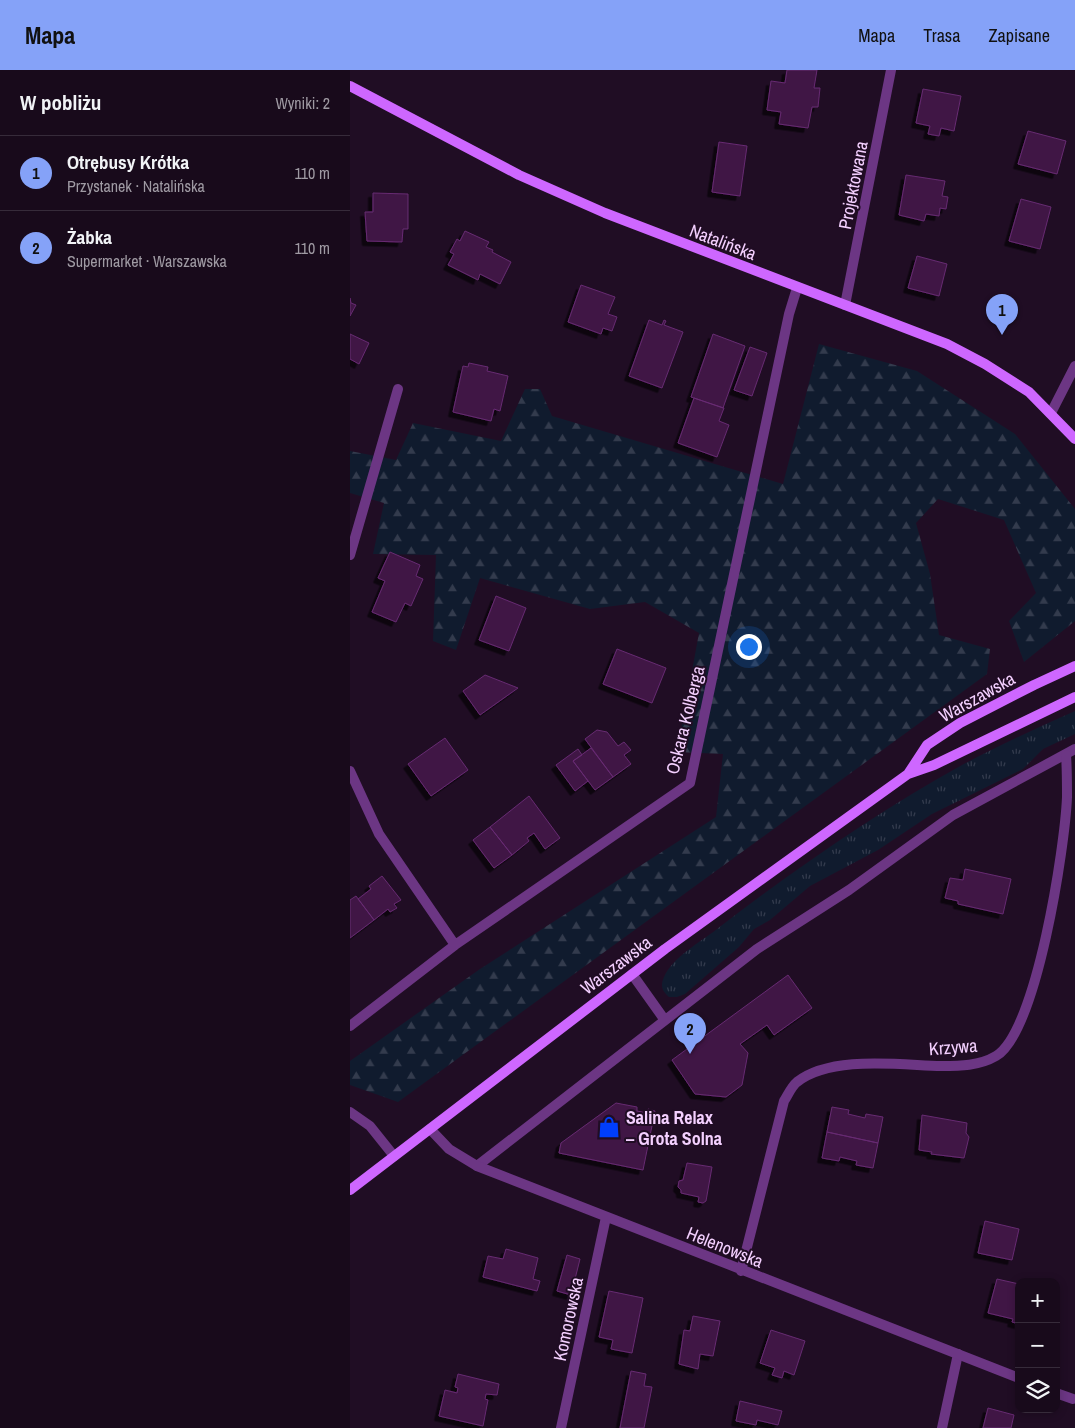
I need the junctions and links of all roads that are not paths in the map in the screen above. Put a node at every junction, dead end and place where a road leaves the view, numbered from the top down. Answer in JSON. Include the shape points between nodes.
{"nodes":[{"id":1,"x":891,"y":70,"type":"edge"},
{"id":2,"x":350,"y":86,"type":"edge"},
{"id":3,"x":797,"y":288,"type":"junction"},
{"id":4,"x":845,"y":305,"type":"junction"},
{"id":5,"x":1075,"y":366,"type":"edge"},
{"id":6,"x":398,"y":389,"type":"dead end"},
{"id":7,"x":1051,"y":413,"type":"junction"},
{"id":8,"x":1075,"y":439,"type":"edge"},
{"id":9,"x":350,"y":556,"type":"edge"},
{"id":10,"x":1075,"y":666,"type":"edge"},
{"id":11,"x":1075,"y":697,"type":"edge"},
{"id":12,"x":1071,"y":752,"type":"edge"},
{"id":13,"x":350,"y":771,"type":"edge"},
{"id":14,"x":908,"y":774,"type":"junction"},
{"id":15,"x":455,"y":945,"type":"junction"},
{"id":16,"x":632,"y":974,"type":"junction"},
{"id":17,"x":664,"y":1019,"type":"junction"},
{"id":18,"x":350,"y":1026,"type":"edge"},
{"id":19,"x":350,"y":1112,"type":"edge"},
{"id":20,"x":430,"y":1129,"type":"junction"},
{"id":21,"x":394,"y":1156,"type":"junction"},
{"id":22,"x":477,"y":1166,"type":"junction"},
{"id":23,"x":350,"y":1190,"type":"edge"},
{"id":24,"x":606,"y":1217,"type":"junction"},
{"id":25,"x":741,"y":1271,"type":"junction"},
{"id":26,"x":958,"y":1354,"type":"junction"},
{"id":27,"x":1015,"y":1376,"type":"edge"},
{"id":28,"x":1060,"y":1394,"type":"edge"},
{"id":29,"x":1073,"y":1399,"type":"dead end"},
{"id":30,"x":561,"y":1428,"type":"edge"},
{"id":31,"x":942,"y":1428,"type":"edge"}],
"edges":[{"from":1,"to":4,"type":"street","name":"Projektowana"},
{"from":2,"to":3,"type":"main road","name":"Natalińska","via":[[519,175],[605,213]]},
{"from":3,"to":4,"type":"main road","name":"Natalińska"},
{"from":3,"to":15,"type":"street","name":"Oskara Kolberga","via":[[690,783]]},
{"from":4,"to":7,"type":"main road","name":"Natalińska","via":[[962,352],[1008,378]]},
{"from":5,"to":7,"type":"street"},
{"from":6,"to":9,"type":"street"},
{"from":7,"to":8,"type":"main road","name":"Natalińska"},
{"from":10,"to":14,"type":"main road","name":"Warszawska","via":[[960,723],[927,745]]},
{"from":11,"to":14,"type":"main road","name":"Warszawska","via":[[934,765]]},
{"from":12,"to":17,"type":"street","via":[[952,816],[849,890],[757,949]]},
{"from":12,"to":25,"type":"street","name":"Krzywa","via":[[1052,905],[1028,1002],[1009,1045],[998,1056],[967,1066],[849,1065],[825,1068],[795,1084],[784,1100]]},
{"from":13,"to":15,"type":"street","via":[[379,834]]},
{"from":14,"to":16,"type":"main road","name":"Warszawska"},
{"from":15,"to":18,"type":"street","name":"Oskara Kolberga"},
{"from":16,"to":17,"type":"street"},
{"from":16,"to":20,"type":"main road","name":"Warszawska"},
{"from":17,"to":22,"type":"street"},
{"from":19,"to":21,"type":"street","via":[[370,1126]]},
{"from":20,"to":21,"type":"main road","name":"Warszawska"},
{"from":20,"to":22,"type":"street","name":"Helenowska","via":[[449,1149]]},
{"from":21,"to":23,"type":"main road","name":"Warszawska"},
{"from":22,"to":24,"type":"street","name":"Helenowska"},
{"from":24,"to":25,"type":"street","name":"Helenowska"},
{"from":24,"to":30,"type":"street","name":"Komorowska"},
{"from":25,"to":26,"type":"street","name":"Helenowska"},
{"from":26,"to":27,"type":"street","name":"Helenowska"},
{"from":26,"to":31,"type":"street"},
{"from":28,"to":29,"type":"street"}]}
